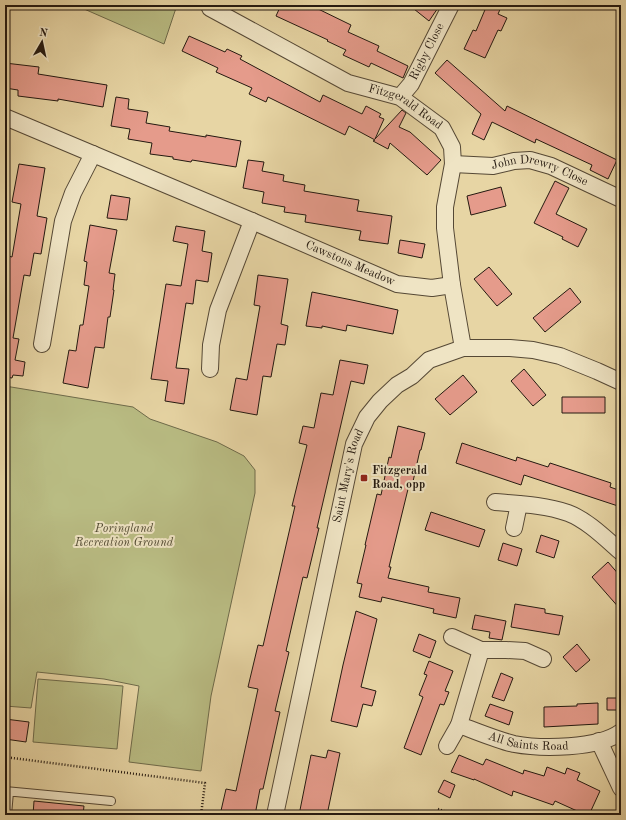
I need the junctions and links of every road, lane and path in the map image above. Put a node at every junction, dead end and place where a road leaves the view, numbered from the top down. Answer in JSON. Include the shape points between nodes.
{"nodes":[{"id":1,"x":451,"y":5,"type":"edge"},
{"id":2,"x":210,"y":8,"type":"dead end"},
{"id":3,"x":400,"y":97,"type":"junction"},
{"id":4,"x":5,"y":117,"type":"edge"},
{"id":5,"x":93,"y":154,"type":"junction"},
{"id":6,"x":453,"y":164,"type":"junction"},
{"id":7,"x":621,"y":199,"type":"edge"},
{"id":8,"x":252,"y":221,"type":"junction"},
{"id":9,"x":452,"y":285,"type":"junction"},
{"id":10,"x":42,"y":344,"type":"dead end"},
{"id":11,"x":463,"y":348,"type":"junction"},
{"id":12,"x":210,"y":370,"type":"dead end"},
{"id":13,"x":621,"y":382,"type":"edge"},
{"id":14,"x":494,"y":502,"type":"dead end"},
{"id":15,"x":519,"y":504,"type":"junction"},
{"id":16,"x":514,"y":528,"type":"dead end"},
{"id":17,"x":621,"y":552,"type":"edge"},
{"id":18,"x":452,"y":637,"type":"dead end"},
{"id":19,"x":481,"y":650,"type":"junction"},
{"id":20,"x":542,"y":659,"type":"dead end"},
{"id":21,"x":459,"y":725,"type":"junction"},
{"id":22,"x":621,"y":732,"type":"edge"},
{"id":23,"x":599,"y":742,"type":"junction"},
{"id":24,"x":447,"y":746,"type":"dead end"},
{"id":25,"x":5,"y":757,"type":"edge"},
{"id":26,"x":621,"y":788,"type":"edge"},
{"id":27,"x":7,"y":792,"type":"edge"},
{"id":28,"x":111,"y":801,"type":"dead end"},
{"id":29,"x":438,"y":809,"type":"dead end"},
{"id":30,"x":7,"y":815,"type":"edge"},
{"id":31,"x":201,"y":815,"type":"edge"},
{"id":32,"x":275,"y":815,"type":"edge"},
{"id":33,"x":455,"y":815,"type":"edge"}],
"edges":[{"from":1,"to":3,"type":"street","name":"Rigby Close","via":[[411,84]]},
{"from":2,"to":3,"type":"street","name":"Fitzgerald Road","via":[[348,83]]},
{"from":3,"to":6,"type":"street","name":"Fitzgerald Road","via":[[442,128],[452,147]]},
{"from":4,"to":5,"type":"street","name":"Cawstons Meadow"},
{"from":5,"to":8,"type":"street","name":"Cawstons Meadow"},
{"from":5,"to":10,"type":"street","via":[[63,221]]},
{"from":6,"to":7,"type":"street","name":"John Drewry Close","via":[[493,166],[530,160],[551,166]]},
{"from":6,"to":9,"type":"street","name":"Fitzgerald Road","via":[[445,207]]},
{"from":8,"to":9,"type":"street","name":"Cawstons Meadow","via":[[396,284],[432,288]]},
{"from":8,"to":12,"type":"street","via":[[218,310],[211,345]]},
{"from":9,"to":11,"type":"street","name":"Fitzgerald Road"},
{"from":11,"to":13,"type":"street","name":"Saint Mary's Road","via":[[533,350],[560,356]]},
{"from":11,"to":32,"type":"street","name":"Saint Mary's Road","via":[[428,360],[412,376],[397,385],[367,417],[354,444]]},
{"from":14,"to":15,"type":"street"},
{"from":15,"to":16,"type":"street"},
{"from":15,"to":17,"type":"street","via":[[569,514],[593,528]]},
{"from":18,"to":19,"type":"street"},
{"from":19,"to":20,"type":"street","via":[[525,651]]},
{"from":19,"to":21,"type":"street"},
{"from":21,"to":23,"type":"street","name":"All Saints Road","via":[[513,744],[559,748]]},
{"from":21,"to":24,"type":"street"},
{"from":22,"to":23,"type":"street","name":"All Saints Road"},
{"from":23,"to":26,"type":"street"},
{"from":25,"to":31,"type":"path","via":[[205,783]]},
{"from":27,"to":28,"type":"lane"},
{"from":27,"to":30,"type":"lane"},
{"from":29,"to":33,"type":"path"}]}
